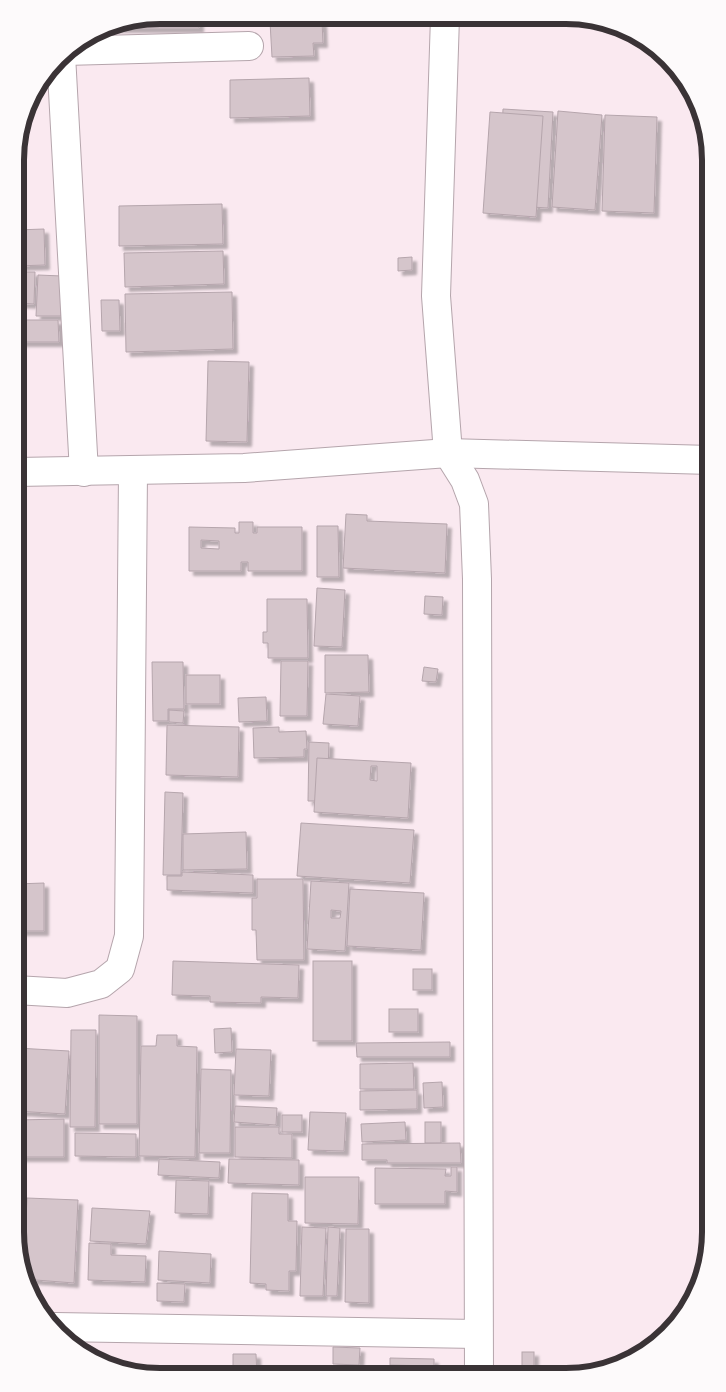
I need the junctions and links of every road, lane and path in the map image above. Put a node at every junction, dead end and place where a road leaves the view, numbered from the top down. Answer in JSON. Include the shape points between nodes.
{"nodes":[{"id":1,"x":445,"y":24,"type":"edge"},
{"id":2,"x":249,"y":46,"type":"dead end"},
{"id":3,"x":81,"y":50,"type":"edge"},
{"id":4,"x":62,"y":65,"type":"edge"},
{"id":5,"x":448,"y":453,"type":"junction"},
{"id":6,"x":702,"y":460,"type":"edge"},
{"id":7,"x":24,"y":472,"type":"edge"},
{"id":8,"x":84,"y":472,"type":"junction"},
{"id":9,"x":133,"y":472,"type":"junction"},
{"id":10,"x":24,"y":991,"type":"edge"},
{"id":11,"x":63,"y":1328,"type":"edge"},
{"id":12,"x":477,"y":1334,"type":"junction"},
{"id":13,"x":478,"y":1368,"type":"edge"}],
"edges":[{"from":1,"to":5,"type":"street","via":[[436,296]]},
{"from":2,"to":3,"type":"street"},
{"from":4,"to":8,"type":"street"},
{"from":5,"to":6,"type":"street"},
{"from":5,"to":9,"type":"street","via":[[244,468]]},
{"from":5,"to":12,"type":"street","via":[[465,480],[474,504],[477,579]]},
{"from":7,"to":8,"type":"street"},
{"from":8,"to":9,"type":"street"},
{"from":9,"to":10,"type":"street","via":[[129,936],[120,968],[101,984],[66,993]]},
{"from":11,"to":12,"type":"street"},
{"from":12,"to":13,"type":"street"}]}
